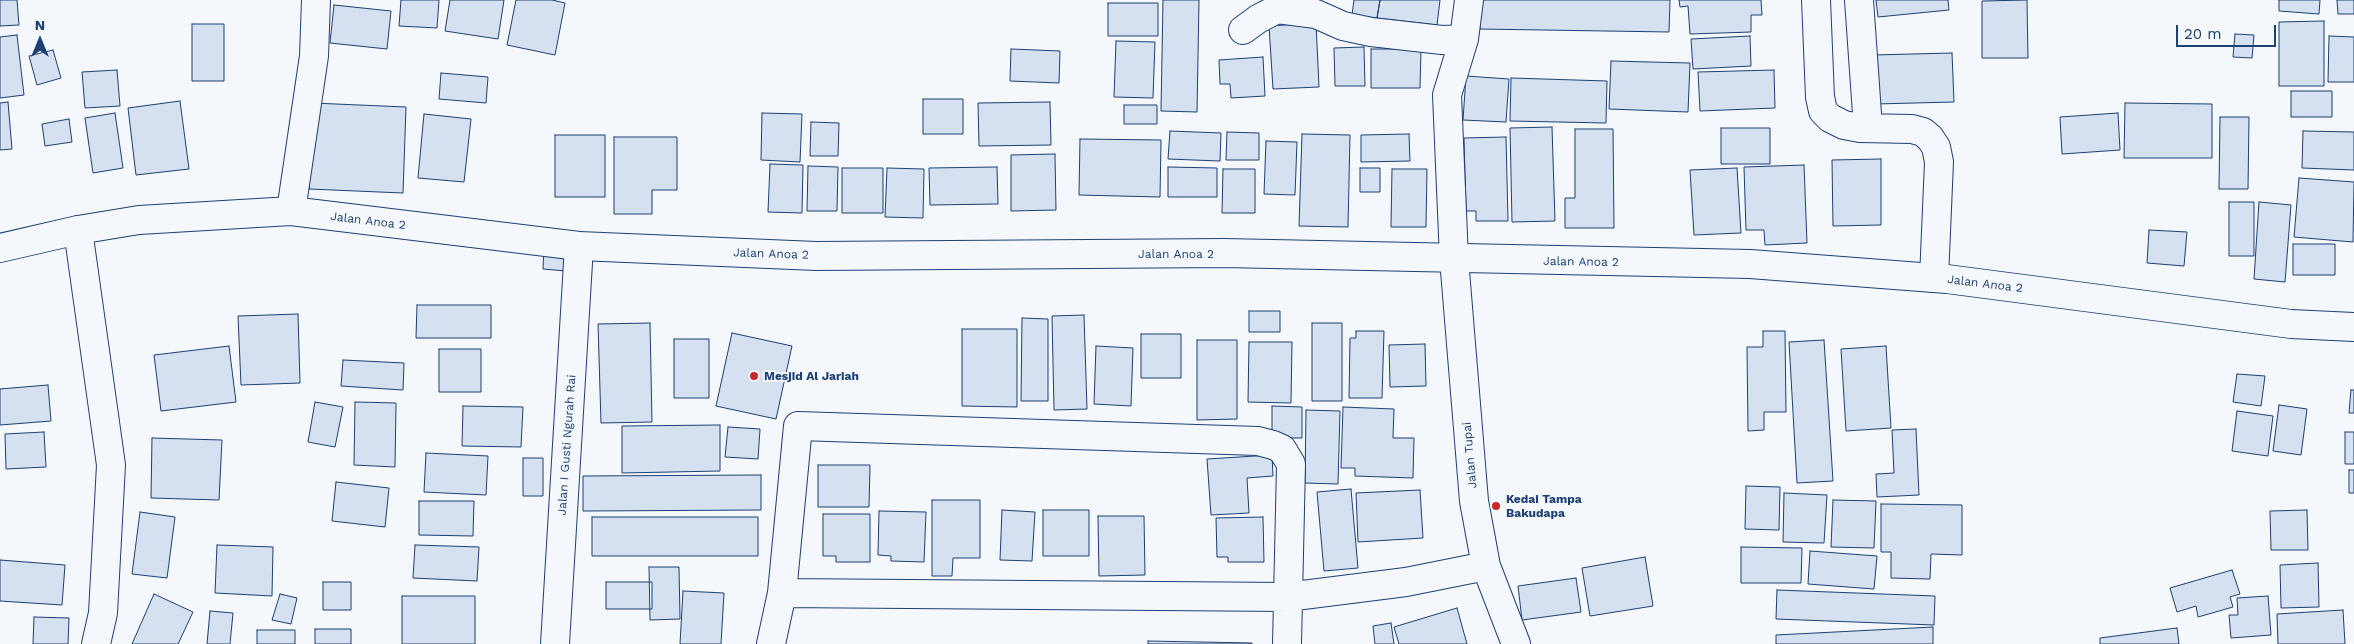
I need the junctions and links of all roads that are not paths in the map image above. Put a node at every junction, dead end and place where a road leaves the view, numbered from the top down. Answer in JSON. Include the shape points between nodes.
{"nodes":[{"id":1,"x":316,"y":0,"type":"edge"},
{"id":2,"x":1469,"y":0,"type":"edge"},
{"id":3,"x":1816,"y":0,"type":"edge"},
{"id":4,"x":1859,"y":0,"type":"edge"},
{"id":5,"x":1243,"y":30,"type":"dead end"},
{"id":6,"x":1464,"y":39,"type":"junction"},
{"id":7,"x":1868,"y":128,"type":"junction"},
{"id":8,"x":291,"y":211,"type":"junction"},
{"id":9,"x":78,"y":230,"type":"junction"},
{"id":10,"x":579,"y":246,"type":"junction"},
{"id":11,"x":0,"y":248,"type":"edge"},
{"id":12,"x":1454,"y":260,"type":"junction"},
{"id":13,"x":1934,"y":278,"type":"junction"},
{"id":14,"x":2354,"y":328,"type":"edge"},
{"id":15,"x":1486,"y":566,"type":"junction"},
{"id":16,"x":782,"y":593,"type":"junction"},
{"id":17,"x":1287,"y":597,"type":"junction"},
{"id":18,"x":96,"y":644,"type":"edge"},
{"id":19,"x":554,"y":644,"type":"edge"},
{"id":20,"x":771,"y":644,"type":"edge"},
{"id":21,"x":1287,"y":644,"type":"edge"},
{"id":22,"x":1516,"y":644,"type":"edge"}],
"edges":[{"from":1,"to":8,"type":"street","via":[[314,56]]},
{"from":2,"to":6,"type":"street","name":"Jalan Tupai"},
{"from":3,"to":7,"type":"street","via":[[1823,111],[1844,125]]},
{"from":4,"to":7,"type":"street"},
{"from":5,"to":6,"type":"street","via":[[1277,9],[1316,14],[1344,26],[1371,32],[1442,40]]},
{"from":6,"to":12,"type":"street","name":"Jalan Tupai","via":[[1446,95]]},
{"from":7,"to":13,"type":"street","via":[[1912,129],[1923,132],[1936,146],[1939,162]]},
{"from":8,"to":9,"type":"street","name":"Jalan Anoa 2","via":[[139,220]]},
{"from":8,"to":10,"type":"street","name":"Jalan Anoa 2"},
{"from":9,"to":11,"type":"street","name":"Jalan Anoa 2"},
{"from":9,"to":18,"type":"street","via":[[111,465],[103,613]]},
{"from":10,"to":12,"type":"street","name":"Jalan Anoa 2","via":[[816,256],[1224,253]]},
{"from":10,"to":19,"type":"street","name":"Jalan I Gusti Ngurah Rai"},
{"from":12,"to":13,"type":"street","name":"Jalan Anoa 2","via":[[1750,264]]},
{"from":12,"to":15,"type":"street","name":"Jalan Tupai","via":[[1474,501]]},
{"from":13,"to":14,"type":"street","name":"Jalan Anoa 2","via":[[2291,324]]},
{"from":15,"to":17,"type":"street","via":[[1406,582]]},
{"from":15,"to":22,"type":"street","name":"Jalan Tupai"},
{"from":16,"to":17,"type":"street"},
{"from":16,"to":17,"type":"street","via":[[798,426],[1258,441],[1273,445],[1282,449],[1290,464]]},
{"from":16,"to":20,"type":"street"},
{"from":17,"to":21,"type":"street"}]}
